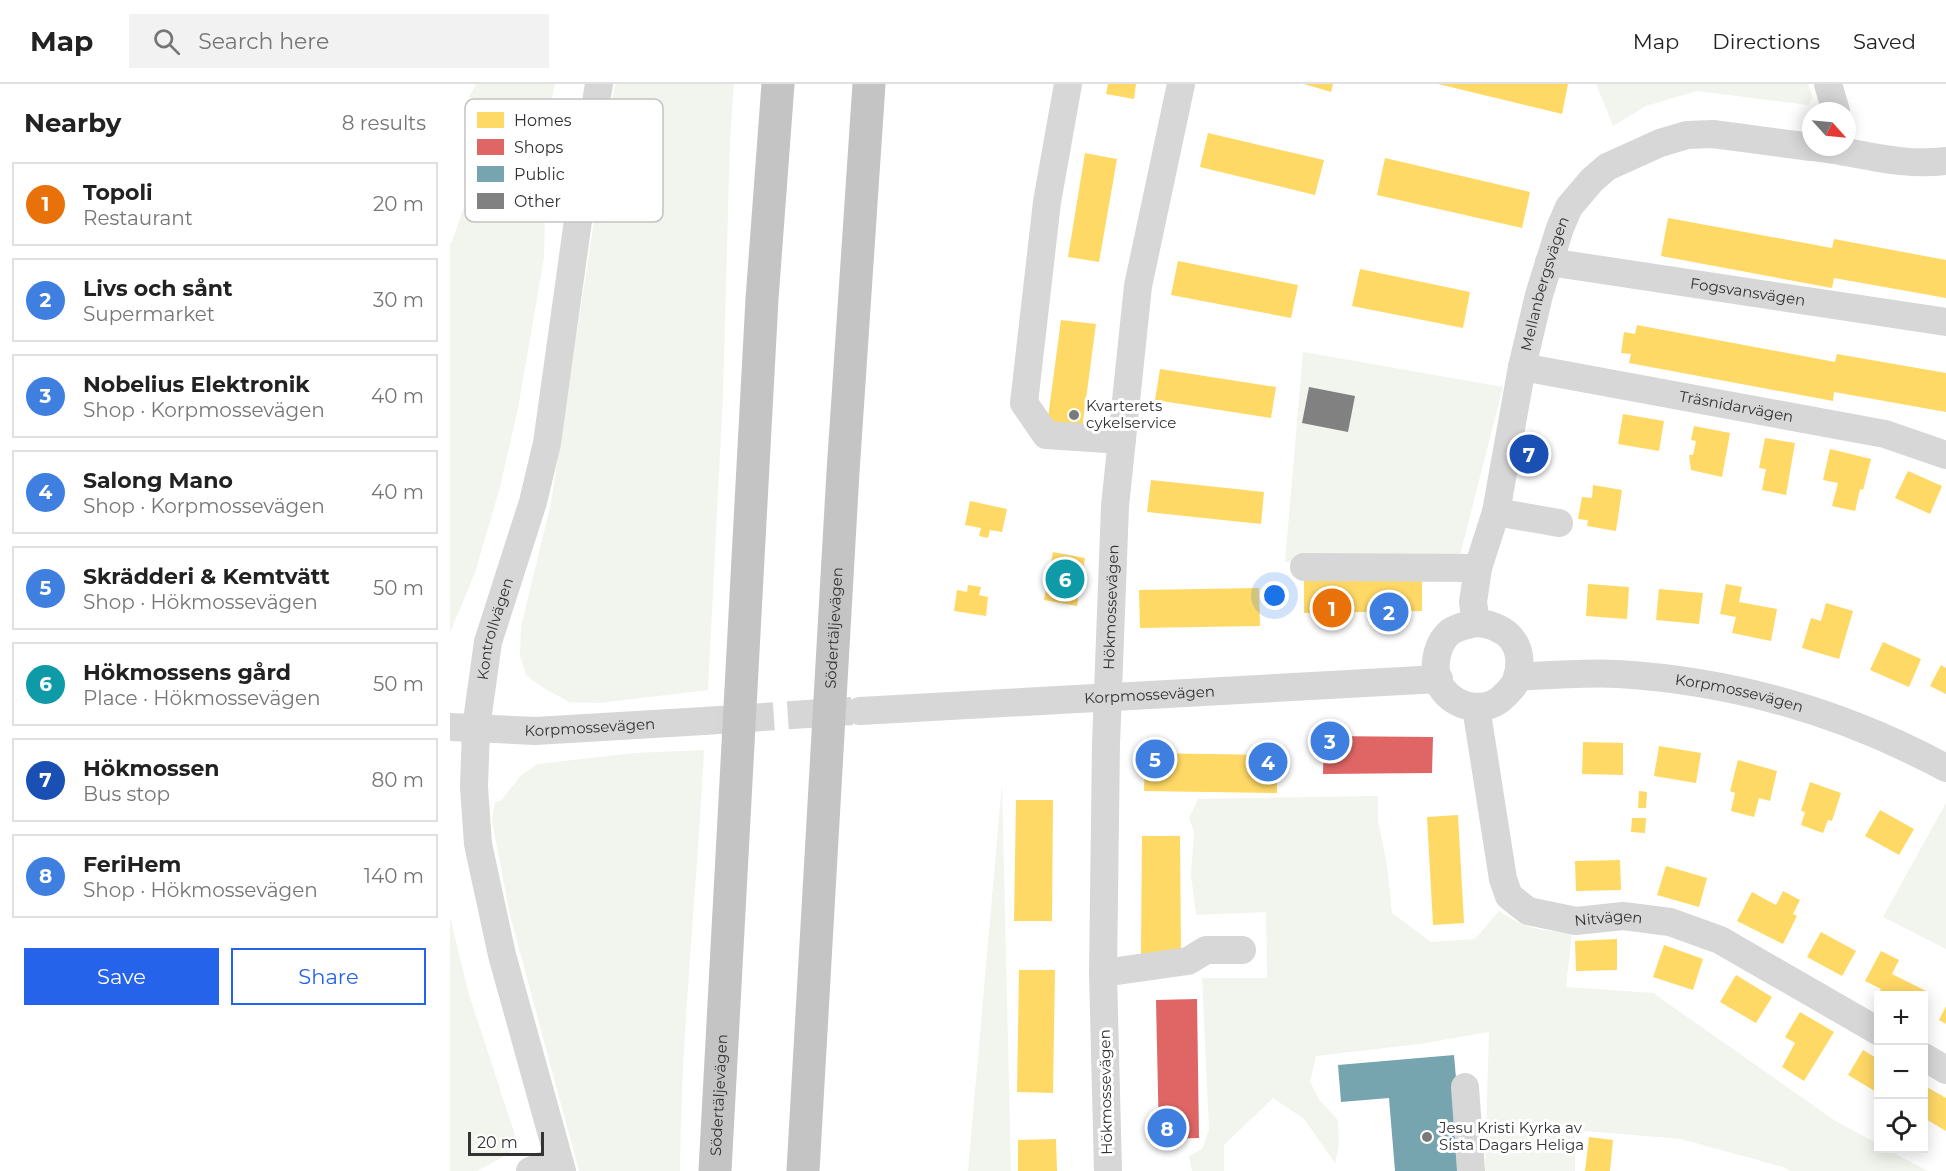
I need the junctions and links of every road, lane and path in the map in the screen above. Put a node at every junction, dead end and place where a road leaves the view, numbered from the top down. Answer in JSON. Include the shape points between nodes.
{"nodes":[{"id":1,"x":600,"y":84,"type":"edge"},
{"id":2,"x":778,"y":84,"type":"edge"},
{"id":3,"x":869,"y":84,"type":"edge"},
{"id":4,"x":1068,"y":84,"type":"edge"},
{"id":5,"x":1181,"y":84,"type":"edge"},
{"id":6,"x":1828,"y":84,"type":"edge"},
{"id":7,"x":597,"y":99,"type":"edge"},
{"id":8,"x":1833,"y":102,"type":"edge"},
{"id":9,"x":1802,"y":146,"type":"edge"},
{"id":10,"x":1856,"y":152,"type":"edge"},
{"id":11,"x":1946,"y":161,"type":"edge"},
{"id":12,"x":578,"y":222,"type":"edge"},
{"id":13,"x":1549,"y":262,"type":"junction"},
{"id":14,"x":1946,"y":322,"type":"edge"},
{"id":15,"x":1522,"y":367,"type":"junction"},
{"id":16,"x":1122,"y":440,"type":"junction"},
{"id":17,"x":1946,"y":455,"type":"edge"},
{"id":18,"x":1496,"y":512,"type":"junction"},
{"id":19,"x":1559,"y":524,"type":"dead end"},
{"id":20,"x":1304,"y":567,"type":"dead end"},
{"id":21,"x":1479,"y":567,"type":"junction"},
{"id":22,"x":1476,"y":623,"type":"junction"},
{"id":23,"x":1517,"y":677,"type":"junction"},
{"id":24,"x":1439,"y":679,"type":"junction"},
{"id":25,"x":1108,"y":696,"type":"junction"},
{"id":26,"x":1476,"y":707,"type":"junction"},
{"id":27,"x":860,"y":711,"type":"tunnel mouth"},
{"id":28,"x":704,"y":721,"type":"tunnel mouth"},
{"id":29,"x":463,"y":727,"type":"edge"},
{"id":30,"x":1946,"y":768,"type":"edge"},
{"id":31,"x":1242,"y":950,"type":"dead end"},
{"id":32,"x":1103,"y":973,"type":"junction"},
{"id":33,"x":1874,"y":1029,"type":"edge"},
{"id":34,"x":1928,"y":1060,"type":"edge"},
{"id":35,"x":1946,"y":1070,"type":"edge"},
{"id":36,"x":1465,"y":1087,"type":"dead end"},
{"id":37,"x":560,"y":1165,"type":"edge"},
{"id":38,"x":530,"y":1171,"type":"edge"},
{"id":39,"x":715,"y":1171,"type":"edge"},
{"id":40,"x":803,"y":1171,"type":"edge"},
{"id":41,"x":1108,"y":1171,"type":"edge"},
{"id":42,"x":1471,"y":1171,"type":"edge"}],
"edges":[{"from":1,"to":7,"type":"street","name":"Kontrollvägen"},
{"from":2,"to":39,"type":"highway","name":"Södertäljevägen","via":[[762,299]]},
{"from":3,"to":40,"type":"highway","name":"Södertäljevägen"},
{"from":4,"to":16,"type":"street","via":[[1047,202],[1024,403],[1046,435]]},
{"from":5,"to":16,"type":"street","name":"Hökmossevägen","via":[[1138,286]]},
{"from":6,"to":8,"type":"street"},
{"from":9,"to":13,"type":"street","name":"Mellanbergsvägen","via":[[1713,134],[1687,135],[1607,167],[1569,207]]},
{"from":10,"to":11,"type":"street","name":"Mellanbergsvägen","via":[[1893,162]]},
{"from":12,"to":29,"type":"street","name":"Kontrollvägen","via":[[547,443],[533,502]]},
{"from":13,"to":14,"type":"street","name":"Fogsvansvägen"},
{"from":13,"to":15,"type":"street","name":"Mellanbergsvägen"},
{"from":15,"to":17,"type":"street","name":"Träsnidarvägen","via":[[1885,434]]},
{"from":15,"to":18,"type":"street","name":"Mellanbergsvägen"},
{"from":16,"to":25,"type":"street","name":"Hökmossevägen","via":[[1115,506]]},
{"from":18,"to":19,"type":"street"},
{"from":18,"to":21,"type":"street","name":"Mellanbergsvägen"},
{"from":20,"to":21,"type":"street"},
{"from":21,"to":22,"type":"street","name":"Mellanbergsvägen","via":[[1473,602]]},
{"from":22,"to":23,"type":"street","via":[[1506,632],[1518,648]]},
{"from":22,"to":24,"type":"street","via":[[1451,631],[1442,642],[1436,662]]},
{"from":23,"to":26,"type":"street","via":[[1515,685],[1496,704]]},
{"from":23,"to":30,"type":"street","name":"Korpmossevägen","via":[[1617,674],[1733,688],[1832,716]]},
{"from":24,"to":25,"type":"street","name":"Korpmossevägen"},
{"from":24,"to":26,"type":"street","via":[[1443,690],[1456,700]]},
{"from":25,"to":27,"type":"street","name":"Korpmossevägen"},
{"from":25,"to":32,"type":"street","name":"Hökmossevägen"},
{"from":26,"to":33,"type":"street","name":"Nitvägen","via":[[1509,896],[1528,911],[1576,921],[1623,916],[1670,922],[1720,940]]},
{"from":28,"to":29,"type":"street","name":"Korpmossevägen","via":[[535,731]]},
{"from":29,"to":37,"type":"street","name":"Kontrollvägen","via":[[474,787],[478,844],[502,955]]},
{"from":31,"to":32,"type":"street","via":[[1206,950],[1188,961]]},
{"from":32,"to":41,"type":"street","name":"Hökmossevägen"},
{"from":34,"to":35,"type":"street"},
{"from":36,"to":42,"type":"street"},
{"from":37,"to":38,"type":"street"}]}
